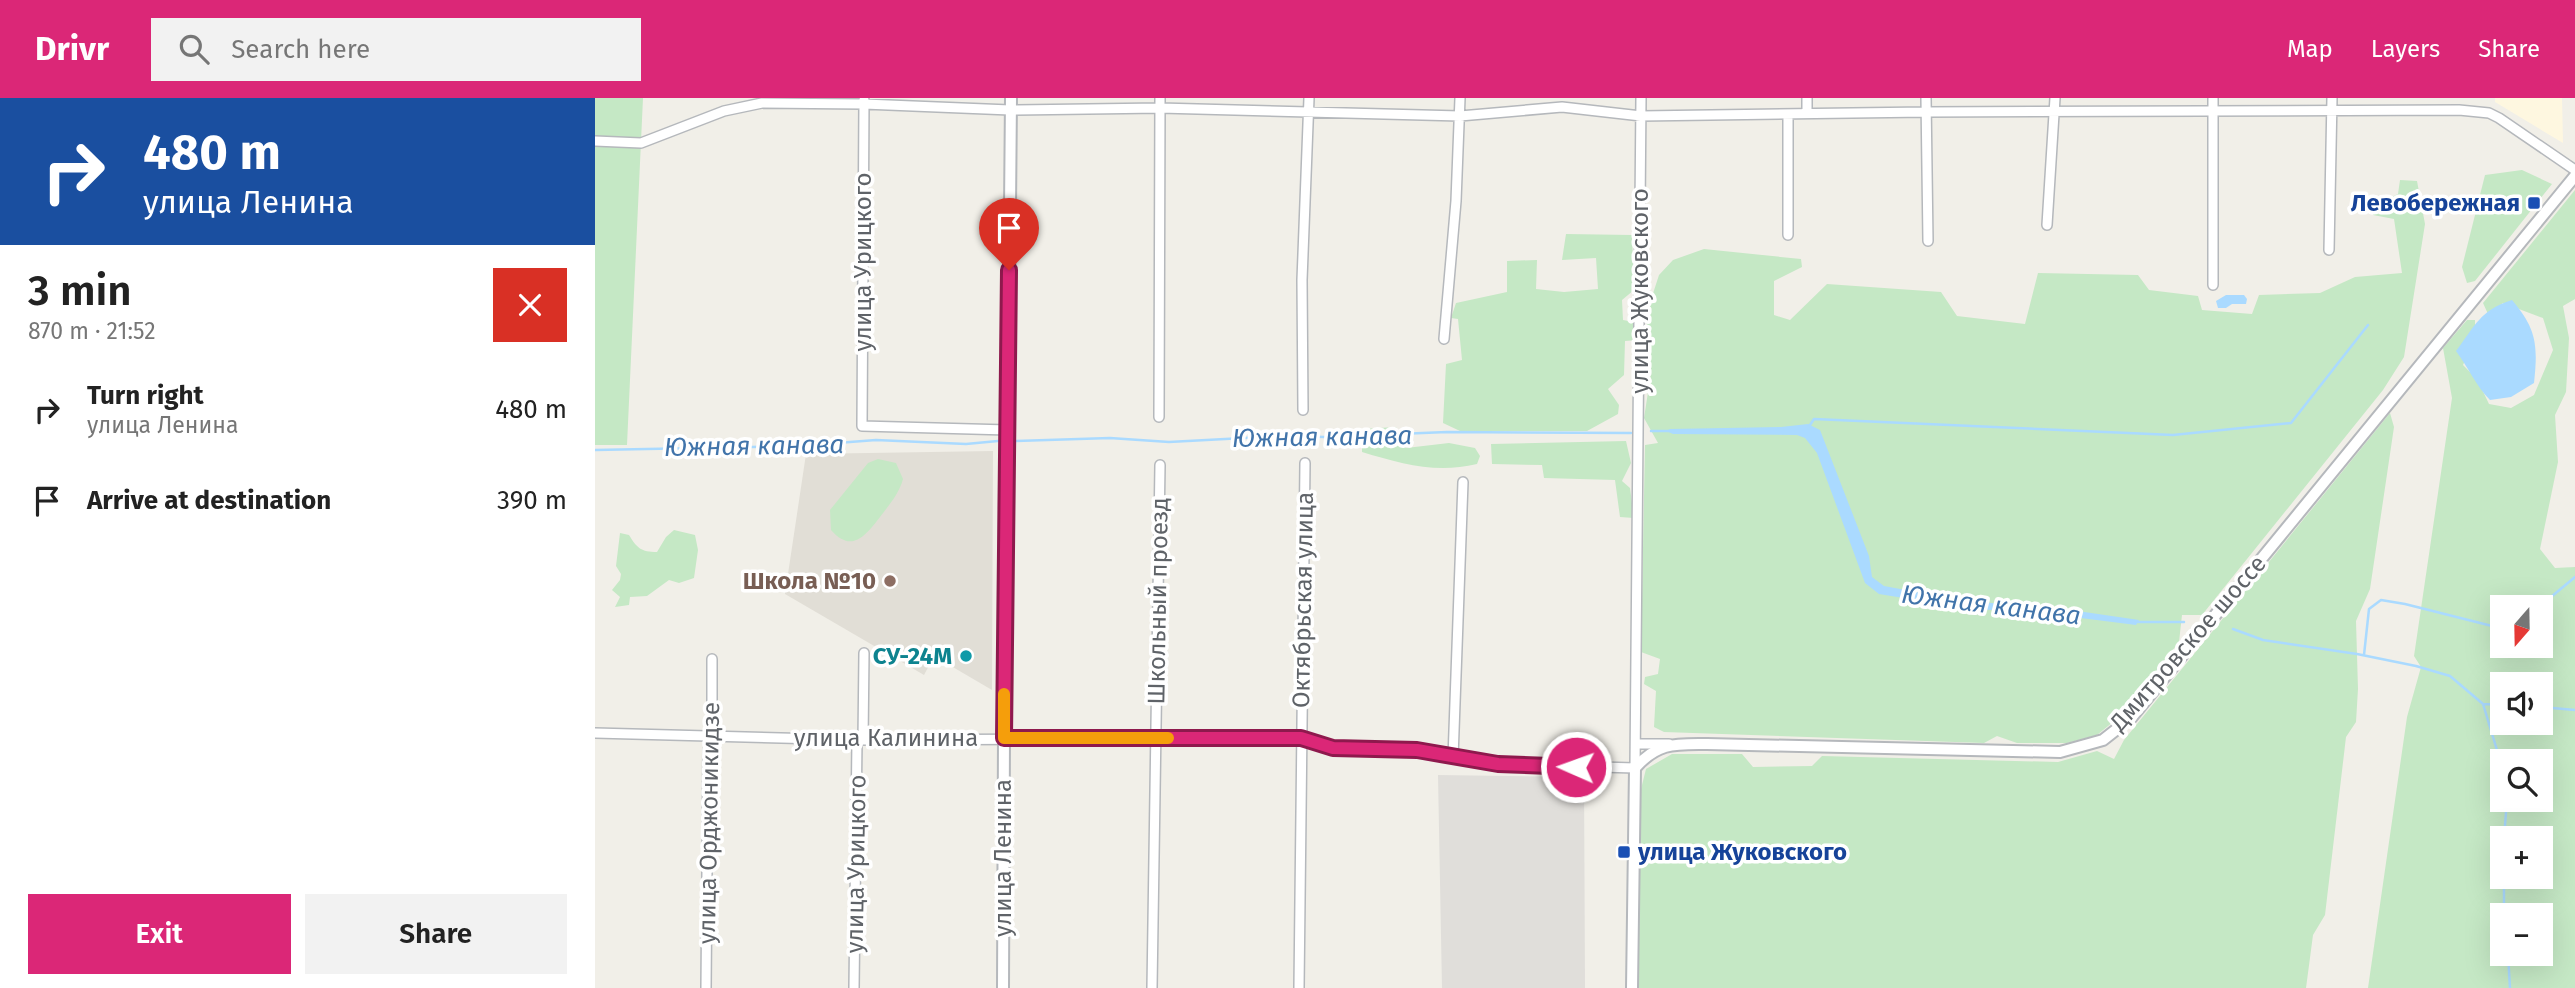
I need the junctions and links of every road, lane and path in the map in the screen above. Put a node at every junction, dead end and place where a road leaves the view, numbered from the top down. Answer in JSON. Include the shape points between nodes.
{"nodes":[{"id":1,"x":1310,"y":98,"type":"edge"},
{"id":2,"x":1460,"y":98,"type":"edge"},
{"id":3,"x":1641,"y":98,"type":"edge"},
{"id":4,"x":1807,"y":98,"type":"edge"},
{"id":5,"x":1926,"y":98,"type":"edge"},
{"id":6,"x":2055,"y":98,"type":"edge"},
{"id":7,"x":2213,"y":98,"type":"edge"},
{"id":8,"x":2332,"y":98,"type":"edge"},
{"id":9,"x":864,"y":101,"type":"edge"},
{"id":10,"x":1160,"y":103,"type":"edge"},
{"id":11,"x":1010,"y":104,"type":"edge"},
{"id":12,"x":2332,"y":110,"type":"junction"},
{"id":13,"x":1310,"y":112,"type":"junction"},
{"id":14,"x":1926,"y":112,"type":"junction"},
{"id":15,"x":2212,"y":112,"type":"junction"},
{"id":16,"x":1807,"y":113,"type":"junction"},
{"id":17,"x":2054,"y":113,"type":"junction"},
{"id":18,"x":1788,"y":115,"type":"junction"},
{"id":19,"x":1460,"y":116,"type":"junction"},
{"id":20,"x":1641,"y":116,"type":"junction"},
{"id":21,"x":595,"y":141,"type":"edge"},
{"id":22,"x":2575,"y":170,"type":"edge"},
{"id":23,"x":2575,"y":176,"type":"edge"},
{"id":24,"x":2046,"y":225,"type":"dead end"},
{"id":25,"x":1788,"y":235,"type":"dead end"},
{"id":26,"x":1928,"y":241,"type":"dead end"},
{"id":27,"x":2329,"y":250,"type":"dead end"},
{"id":28,"x":2213,"y":285,"type":"dead end"},
{"id":29,"x":1444,"y":339,"type":"dead end"},
{"id":30,"x":1303,"y":410,"type":"dead end"},
{"id":31,"x":1159,"y":417,"type":"dead end"},
{"id":32,"x":1008,"y":430,"type":"junction"},
{"id":33,"x":1305,"y":463,"type":"dead end"},
{"id":34,"x":1160,"y":465,"type":"dead end"},
{"id":35,"x":1463,"y":482,"type":"dead end"},
{"id":36,"x":864,"y":653,"type":"dead end"},
{"id":37,"x":712,"y":659,"type":"dead end"},
{"id":38,"x":595,"y":733,"type":"edge"},
{"id":39,"x":712,"y":736,"type":"junction"},
{"id":40,"x":1004,"y":738,"type":"junction"},
{"id":41,"x":1156,"y":738,"type":"junction"},
{"id":42,"x":1301,"y":738,"type":"junction"},
{"id":43,"x":860,"y":740,"type":"junction"},
{"id":44,"x":1636,"y":744,"type":"junction"},
{"id":45,"x":1669,"y":744,"type":"junction"},
{"id":46,"x":1453,"y":758,"type":"junction"},
{"id":47,"x":1635,"y":768,"type":"junction"},
{"id":48,"x":706,"y":988,"type":"edge"},
{"id":49,"x":854,"y":988,"type":"edge"},
{"id":50,"x":1003,"y":988,"type":"edge"},
{"id":51,"x":1152,"y":988,"type":"edge"},
{"id":52,"x":1299,"y":988,"type":"edge"},
{"id":53,"x":1632,"y":988,"type":"edge"}],
"edges":[{"from":1,"to":13,"type":"street"},
{"from":2,"to":19,"type":"street"},
{"from":3,"to":20,"type":"street","name":"улица Жуковского"},
{"from":4,"to":16,"type":"street"},
{"from":5,"to":14,"type":"street"},
{"from":6,"to":17,"type":"street"},
{"from":7,"to":15,"type":"street"},
{"from":8,"to":12,"type":"street"},
{"from":9,"to":11,"type":"street"},
{"from":9,"to":21,"type":"street","via":[[762,103],[724,111],[641,144]]},
{"from":9,"to":32,"type":"street","name":"улица Урицкого","via":[[862,426]]},
{"from":10,"to":11,"type":"street"},
{"from":10,"to":13,"type":"street"},
{"from":10,"to":31,"type":"street"},
{"from":11,"to":32,"type":"street","name":"улица Ленина"},
{"from":12,"to":15,"type":"street"},
{"from":12,"to":22,"type":"street","via":[[2489,113]]},
{"from":12,"to":27,"type":"street"},
{"from":13,"to":19,"type":"street"},
{"from":13,"to":30,"type":"street","via":[[1302,280]]},
{"from":14,"to":16,"type":"street"},
{"from":14,"to":17,"type":"street"},
{"from":14,"to":26,"type":"street"},
{"from":15,"to":17,"type":"street"},
{"from":15,"to":28,"type":"street"},
{"from":16,"to":18,"type":"street"},
{"from":17,"to":24,"type":"street"},
{"from":18,"to":20,"type":"street"},
{"from":18,"to":25,"type":"street"},
{"from":19,"to":20,"type":"street","via":[[1562,107]]},
{"from":19,"to":29,"type":"street"},
{"from":20,"to":44,"type":"street","name":"улица Жуковского"},
{"from":23,"to":45,"type":"street","name":"Дмитровское шоссе","via":[[2130,718],[2103,740],[2060,752]]},
{"from":32,"to":40,"type":"street","name":"улица Ленина"},
{"from":33,"to":42,"type":"street","name":"Октябрьская улица"},
{"from":34,"to":41,"type":"street","name":"Школьный проезд"},
{"from":35,"to":46,"type":"street"},
{"from":36,"to":43,"type":"street","name":"улица Урицкого"},
{"from":37,"to":39,"type":"street","name":"улица Орджоникидзе"},
{"from":38,"to":39,"type":"street","name":"улица Калинина"},
{"from":39,"to":43,"type":"street","name":"улица Калинина"},
{"from":39,"to":48,"type":"street","name":"улица Орджоникидзе","via":[[708,751]]},
{"from":40,"to":41,"type":"street","name":"улица Калинина"},
{"from":40,"to":43,"type":"street","name":"улица Калинина"},
{"from":40,"to":50,"type":"street","name":"улица Ленина"},
{"from":41,"to":42,"type":"street","name":"улица Калинина"},
{"from":41,"to":51,"type":"street","name":"Школьный проезд"},
{"from":42,"to":46,"type":"street","name":"улица Калинина","via":[[1333,748],[1417,750]]},
{"from":42,"to":52,"type":"street","name":"Октябрьская улица"},
{"from":43,"to":49,"type":"street","name":"улица Урицкого"},
{"from":44,"to":45,"type":"street"},
{"from":44,"to":47,"type":"street","name":"улица Жуковского"},
{"from":45,"to":47,"type":"street"},
{"from":46,"to":47,"type":"street","name":"улица Калинина","via":[[1498,764]]},
{"from":47,"to":53,"type":"street","name":"улица Жуковского"}]}
